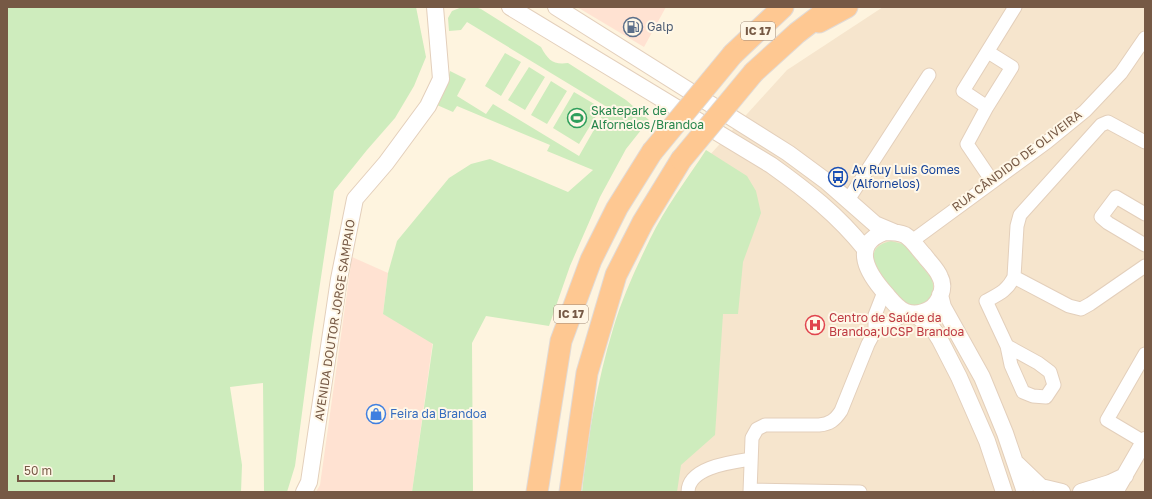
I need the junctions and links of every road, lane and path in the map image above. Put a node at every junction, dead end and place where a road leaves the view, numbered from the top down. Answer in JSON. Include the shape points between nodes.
{"nodes":[{"id":1,"x":435,"y":7,"type":"edge"},
{"id":2,"x":510,"y":7,"type":"edge"},
{"id":3,"x":556,"y":7,"type":"edge"},
{"id":4,"x":783,"y":7,"type":"edge"},
{"id":5,"x":830,"y":7,"type":"edge"},
{"id":6,"x":848,"y":7,"type":"edge"},
{"id":7,"x":1015,"y":7,"type":"edge"},
{"id":8,"x":798,"y":33,"type":"junction"},
{"id":9,"x":1145,"y":38,"type":"edge"},
{"id":10,"x":988,"y":52,"type":"junction"},
{"id":11,"x":929,"y":75,"type":"dead end"},
{"id":12,"x":987,"y":107,"type":"junction"},
{"id":13,"x":1085,"y":111,"type":"junction"},
{"id":14,"x":1101,"y":125,"type":"junction"},
{"id":15,"x":1145,"y":142,"type":"edge"},
{"id":16,"x":992,"y":181,"type":"junction"},
{"id":17,"x":848,"y":200,"type":"junction"},
{"id":18,"x":1145,"y":214,"type":"edge"},
{"id":19,"x":894,"y":232,"type":"junction"},
{"id":20,"x":912,"y":241,"type":"junction"},
{"id":21,"x":1145,"y":245,"type":"edge"},
{"id":22,"x":865,"y":249,"type":"junction"},
{"id":23,"x":1145,"y":266,"type":"edge"},
{"id":24,"x":1014,"y":277,"type":"junction"},
{"id":25,"x":884,"y":292,"type":"junction"},
{"id":26,"x":940,"y":295,"type":"junction"},
{"id":27,"x":911,"y":313,"type":"junction"},
{"id":28,"x":875,"y":331,"type":"junction"},
{"id":29,"x":1007,"y":346,"type":"dead end"},
{"id":30,"x":1145,"y":354,"type":"edge"},
{"id":31,"x":1145,"y":441,"type":"edge"},
{"id":32,"x":752,"y":459,"type":"junction"},
{"id":33,"x":1016,"y":463,"type":"junction"},
{"id":34,"x":1124,"y":476,"type":"junction"},
{"id":35,"x":751,"y":491,"type":"edge"},
{"id":36,"x":304,"y":492,"type":"edge"},
{"id":37,"x":537,"y":492,"type":"edge"},
{"id":38,"x":570,"y":492,"type":"edge"},
{"id":39,"x":688,"y":492,"type":"edge"},
{"id":40,"x":860,"y":492,"type":"edge"},
{"id":41,"x":1004,"y":492,"type":"edge"},
{"id":42,"x":1025,"y":492,"type":"edge"},
{"id":43,"x":1062,"y":492,"type":"edge"},
{"id":44,"x":1081,"y":492,"type":"edge"},
{"id":45,"x":1115,"y":492,"type":"edge"}],
"edges":[{"from":1,"to":36,"type":"street","name":"AVENIDA DOUTOR JORGE SAMPAIO","via":[[441,79],[428,106],[386,163],[355,199],[339,278],[309,482]]},
{"from":2,"to":22,"type":"street","via":[[771,165],[830,211]]},
{"from":3,"to":17,"type":"street","via":[[788,153]]},
{"from":4,"to":37,"type":"highway","number":"IC 17","bridge":true,"via":[[733,54],[652,152],[617,208],[591,260],[561,341]]},
{"from":5,"to":8,"type":"highway","number":"IC 17"},
{"from":6,"to":8,"type":"highway"},
{"from":7,"to":10,"type":"street"},
{"from":8,"to":38,"type":"highway","number":"IC 17","bridge":true,"via":[[754,72],[681,160],[643,222],[616,275],[587,373]]},
{"from":9,"to":13,"type":"street","name":"RUA CÂNDIDO DE OLIVEIRA","via":[[1121,72]]},
{"from":10,"to":12,"type":"street","via":[[1012,68]]},
{"from":10,"to":12,"type":"street","via":[[963,91]]},
{"from":11,"to":17,"type":"street"},
{"from":12,"to":16,"type":"street","via":[[967,144]]},
{"from":13,"to":14,"type":"street"},
{"from":13,"to":16,"type":"street","name":"RUA CÂNDIDO DE OLIVEIRA"},
{"from":14,"to":15,"type":"street","via":[[1108,122]]},
{"from":14,"to":24,"type":"street","via":[[1020,215]]},
{"from":16,"to":20,"type":"street","name":"RUA CÂNDIDO DE OLIVEIRA"},
{"from":17,"to":19,"type":"street","via":[[875,224]]},
{"from":18,"to":21,"type":"street","via":[[1116,197],[1101,217]]},
{"from":19,"to":20,"type":"street"},
{"from":19,"to":22,"type":"street","via":[[878,234]]},
{"from":20,"to":26,"type":"street","via":[[940,276]]},
{"from":22,"to":25,"type":"street","via":[[868,270]]},
{"from":23,"to":24,"type":"street","via":[[1081,309],[1069,306]]},
{"from":24,"to":29,"type":"street","via":[[1004,291],[986,301]]},
{"from":25,"to":27,"type":"street","via":[[902,310]]},
{"from":25,"to":28,"type":"street","via":[[875,316]]},
{"from":26,"to":27,"type":"street","via":[[930,309]]},
{"from":26,"to":33,"type":"street","via":[[943,307],[982,377]]},
{"from":27,"to":28,"type":"street"},
{"from":27,"to":41,"type":"street","via":[[931,326],[940,340],[987,441]]},
{"from":28,"to":32,"type":"street","via":[[836,419],[819,425],[761,426],[752,438]]},
{"from":30,"to":31,"type":"street","via":[[1106,420]]},
{"from":31,"to":34,"type":"street"},
{"from":32,"to":35,"type":"street"},
{"from":32,"to":39,"type":"street","via":[[735,461],[703,471],[692,478]]},
{"from":33,"to":42,"type":"street"},
{"from":33,"to":43,"type":"street","via":[[1041,486]]},
{"from":34,"to":44,"type":"street"},
{"from":34,"to":45,"type":"street"},
{"from":35,"to":40,"type":"street"}]}
